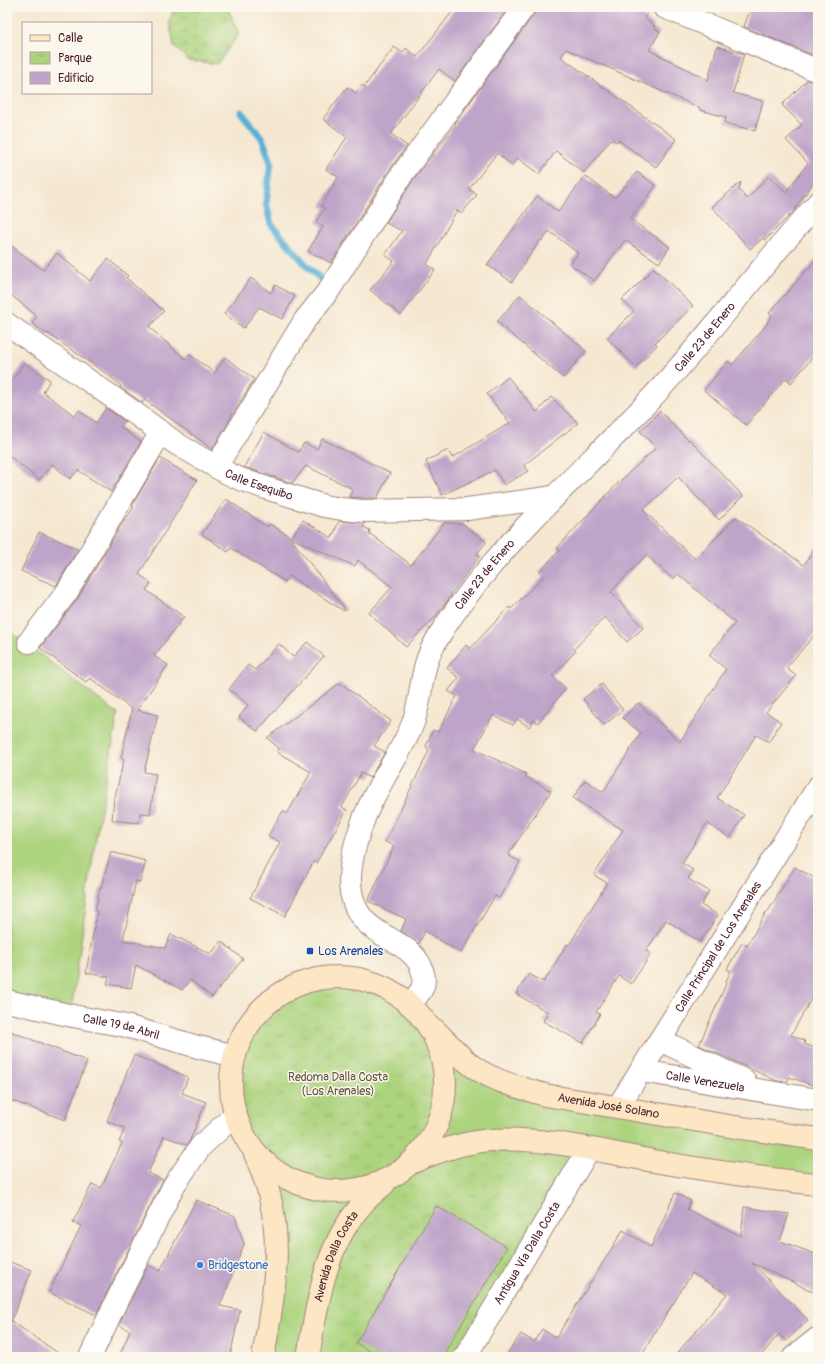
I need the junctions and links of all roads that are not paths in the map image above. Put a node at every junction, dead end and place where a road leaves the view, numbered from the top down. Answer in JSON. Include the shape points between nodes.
{"nodes":[{"id":1,"x":524,"y":7,"type":"edge"},
{"id":2,"x":664,"y":7,"type":"edge"},
{"id":3,"x":818,"y":70,"type":"edge"},
{"id":4,"x":818,"y":203,"type":"edge"},
{"id":5,"x":7,"y":324,"type":"edge"},
{"id":6,"x":161,"y":432,"type":"junction"},
{"id":7,"x":216,"y":467,"type":"junction"},
{"id":8,"x":554,"y":497,"type":"junction"},
{"id":9,"x":29,"y":642,"type":"dead end"},
{"id":10,"x":818,"y":787,"type":"edge"},
{"id":11,"x":7,"y":1001,"type":"edge"},
{"id":12,"x":417,"y":1011,"type":"junction"},
{"id":13,"x":660,"y":1040,"type":"junction"},
{"id":14,"x":235,"y":1056,"type":"junction"},
{"id":15,"x":641,"y":1071,"type":"junction"},
{"id":16,"x":768,"y":1092,"type":"junction"},
{"id":17,"x":818,"y":1100,"type":"edge"},
{"id":18,"x":618,"y":1107,"type":"junction"},
{"id":19,"x":235,"y":1115,"type":"junction"},
{"id":20,"x":818,"y":1139,"type":"edge"},
{"id":21,"x":253,"y":1149,"type":"junction"},
{"id":22,"x":588,"y":1149,"type":"junction"},
{"id":23,"x":404,"y":1168,"type":"junction"},
{"id":24,"x":818,"y":1184,"type":"edge"},
{"id":25,"x":818,"y":1338,"type":"edge"},
{"id":26,"x":90,"y":1357,"type":"edge"},
{"id":27,"x":262,"y":1357,"type":"edge"},
{"id":28,"x":308,"y":1357,"type":"edge"},
{"id":29,"x":465,"y":1357,"type":"edge"},
{"id":30,"x":794,"y":1357,"type":"edge"}],
"edges":[{"from":1,"to":7,"type":"street","via":[[403,173],[330,290],[305,320]]},
{"from":2,"to":3,"type":"street"},
{"from":4,"to":8,"type":"street","name":"Calle 23 de Enero","via":[[680,368]]},
{"from":5,"to":6,"type":"street","name":"Calle Esequibo"},
{"from":6,"to":7,"type":"street","name":"Calle Esequibo"},
{"from":6,"to":9,"type":"street","via":[[67,592]]},
{"from":7,"to":8,"type":"street","name":"Calle Esequibo","via":[[246,482],[342,509],[467,509]]},
{"from":8,"to":12,"type":"street","name":"Calle 23 de Enero","via":[[510,543],[442,631],[426,665],[419,705],[412,726],[362,823],[350,868],[349,884],[352,898],[363,920],[406,948],[422,967],[423,986]]},
{"from":10,"to":13,"type":"street","name":"Calle Principal de Los Arenales"},
{"from":11,"to":14,"type":"street","name":"Calle 19 de Abril","via":[[126,1026]]},
{"from":12,"to":14,"type":"street","via":[[394,992],[357,978],[337,977],[305,982],[280,994],[265,1006],[241,1037]]},
{"from":12,"to":18,"type":"street","name":"Avenida José Solano","via":[[466,1061],[497,1079],[545,1095]]},
{"from":12,"to":23,"type":"street","via":[[434,1035],[442,1053],[446,1072],[446,1092],[435,1130],[425,1147]]},
{"from":13,"to":15,"type":"street","name":"Calle Principal de Los Arenales"},
{"from":13,"to":16,"type":"street","name":"Calle Venezuela"},
{"from":14,"to":19,"type":"street","via":[[231,1076]]},
{"from":15,"to":16,"type":"street","name":"Calle Venezuela"},
{"from":15,"to":18,"type":"street","name":"Calle Principal de Los Arenales"},
{"from":16,"to":17,"type":"street","name":"Calle Venezuela"},
{"from":18,"to":20,"type":"street","name":"Avenida José Solano"},
{"from":19,"to":21,"type":"street","via":[[242,1133]]},
{"from":19,"to":26,"type":"street","via":[[201,1146],[174,1185]]},
{"from":21,"to":23,"type":"street","via":[[282,1176],[320,1190],[359,1189],[378,1183]]},
{"from":21,"to":27,"type":"street","via":[[270,1198],[276,1243],[270,1312]]},
{"from":22,"to":23,"type":"street","via":[[536,1141],[490,1140],[448,1149]]},
{"from":22,"to":24,"type":"street","via":[[732,1174]]},
{"from":22,"to":29,"type":"street","name":"Antigua Vía Dalla Costa"},
{"from":23,"to":28,"type":"street","name":"Avenida Dalla Costa","via":[[359,1207],[343,1231],[323,1278]]},
{"from":25,"to":30,"type":"street"}]}
